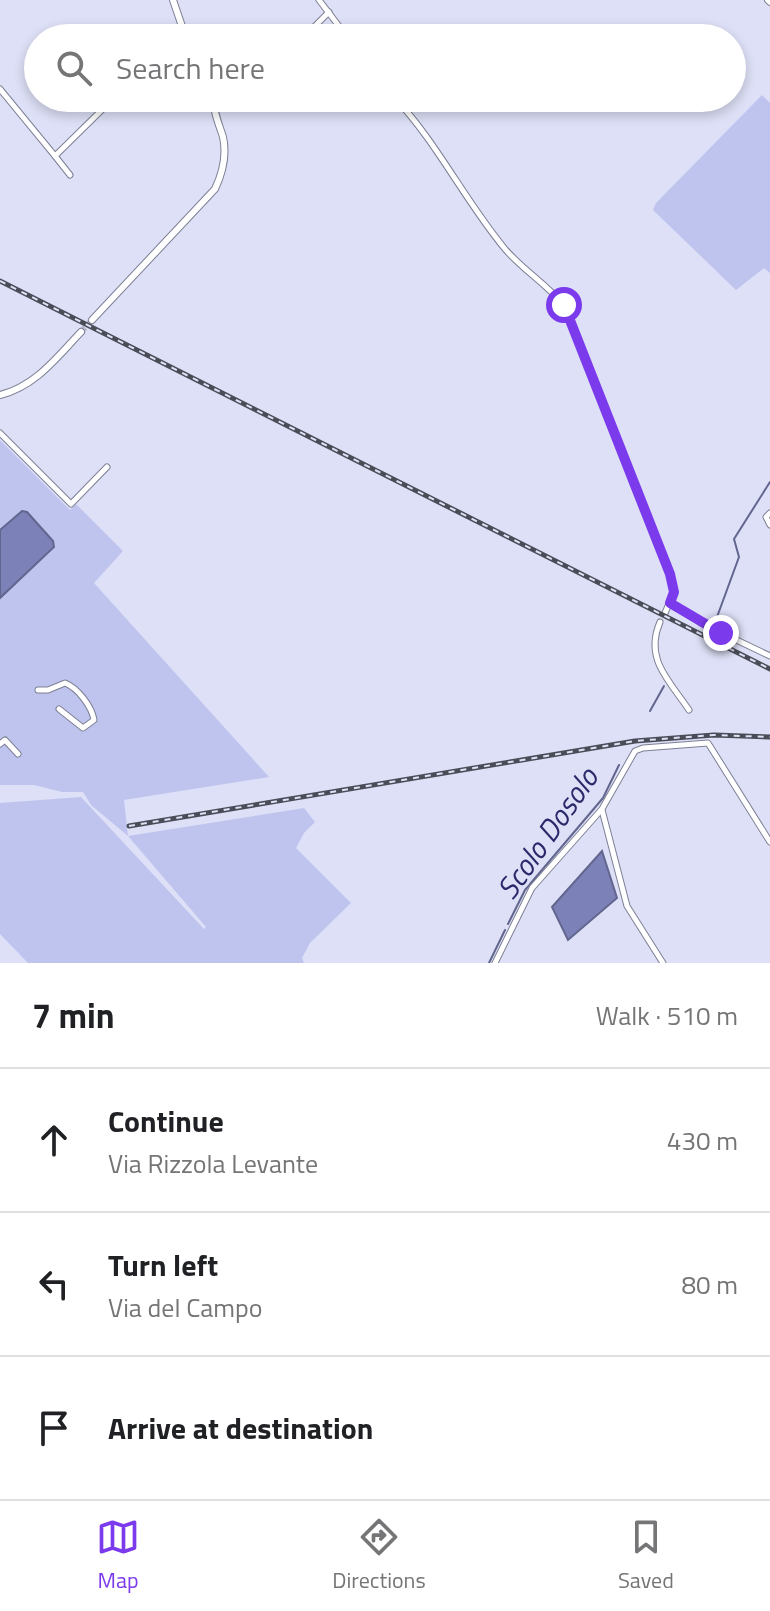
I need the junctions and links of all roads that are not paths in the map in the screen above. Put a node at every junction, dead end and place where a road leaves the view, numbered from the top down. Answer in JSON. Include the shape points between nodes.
{"nodes":[{"id":1,"x":173,"y":0,"type":"edge"},
{"id":2,"x":319,"y":0,"type":"edge"},
{"id":3,"x":329,"y":12,"type":"junction"},
{"id":4,"x":181,"y":24,"type":"edge"},
{"id":5,"x":317,"y":24,"type":"edge"},
{"id":6,"x":338,"y":24,"type":"edge"},
{"id":7,"x":0,"y":89,"type":"edge"},
{"id":8,"x":100,"y":112,"type":"edge"},
{"id":9,"x":214,"y":112,"type":"edge"},
{"id":10,"x":407,"y":112,"type":"edge"},
{"id":11,"x":55,"y":156,"type":"junction"},
{"id":12,"x":70,"y":175,"type":"dead end"},
{"id":13,"x":92,"y":320,"type":"tunnel mouth"},
{"id":14,"x":81,"y":332,"type":"tunnel mouth"},
{"id":15,"x":0,"y":395,"type":"edge"},
{"id":16,"x":0,"y":433,"type":"edge"},
{"id":17,"x":107,"y":467,"type":"dead end"},
{"id":18,"x":770,"y":513,"type":"edge"},
{"id":19,"x":770,"y":525,"type":"edge"},
{"id":20,"x":670,"y":603,"type":"junction"},
{"id":21,"x":665,"y":613,"type":"dead end"},
{"id":22,"x":660,"y":622,"type":"dead end"},
{"id":23,"x":770,"y":656,"type":"edge"},
{"id":24,"x":38,"y":690,"type":"dead end"},
{"id":25,"x":59,"y":709,"type":"dead end"},
{"id":26,"x":689,"y":710,"type":"dead end"},
{"id":27,"x":0,"y":744,"type":"edge"},
{"id":28,"x":18,"y":754,"type":"dead end"},
{"id":29,"x":602,"y":809,"type":"junction"},
{"id":30,"x":770,"y":842,"type":"edge"},
{"id":31,"x":495,"y":963,"type":"edge"},
{"id":32,"x":663,"y":963,"type":"edge"}],
"edges":[{"from":1,"to":4,"type":"street"},
{"from":2,"to":3,"type":"street"},
{"from":3,"to":5,"type":"street"},
{"from":3,"to":6,"type":"street"},
{"from":7,"to":11,"type":"street"},
{"from":8,"to":11,"type":"street"},
{"from":9,"to":13,"type":"street","via":[[224,153],[215,189]]},
{"from":10,"to":20,"type":"street","via":[[508,253],[564,305],[670,574]]},
{"from":11,"to":12,"type":"street"},
{"from":14,"to":15,"type":"street","via":[[34,380]]},
{"from":16,"to":17,"type":"street","via":[[71,504]]},
{"from":18,"to":19,"type":"street"},
{"from":20,"to":21,"type":"street"},
{"from":20,"to":23,"type":"street"},
{"from":22,"to":26,"type":"street","via":[[654,653]]},
{"from":24,"to":25,"type":"street","via":[[72,686],[94,720],[83,728]]},
{"from":27,"to":28,"type":"street","via":[[5,740]]},
{"from":29,"to":30,"type":"street","via":[[635,751],[708,743]]},
{"from":29,"to":31,"type":"street","via":[[532,888]]},
{"from":29,"to":32,"type":"street","via":[[627,906]]}]}
